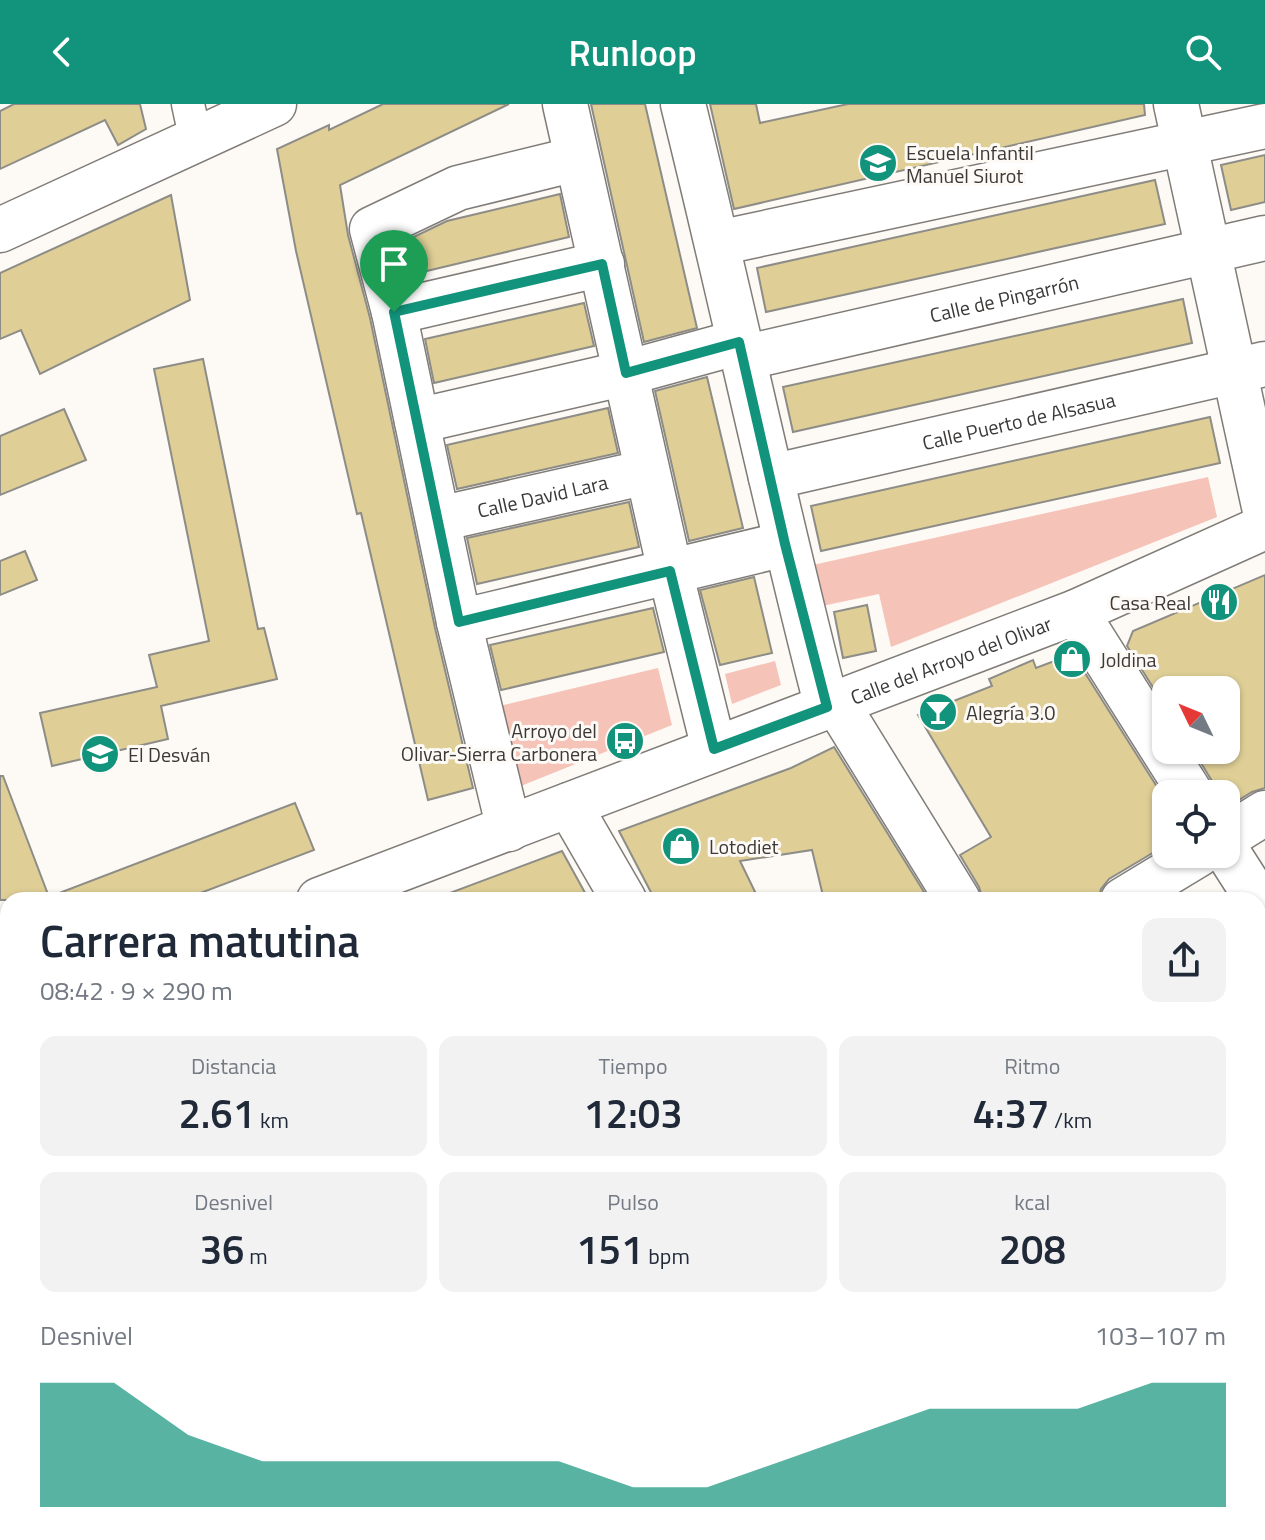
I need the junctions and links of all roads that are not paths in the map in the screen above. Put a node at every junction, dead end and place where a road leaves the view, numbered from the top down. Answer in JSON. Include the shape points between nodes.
{"nodes":[{"id":1,"x":274,"y":104,"type":"edge"},
{"id":2,"x":565,"y":104,"type":"edge"},
{"id":3,"x":683,"y":104,"type":"edge"},
{"id":4,"x":192,"y":123,"type":"edge"},
{"id":5,"x":1180,"y":124,"type":"edge"},
{"id":6,"x":1265,"y":126,"type":"edge"},
{"id":7,"x":576,"y":159,"type":"junction"},
{"id":8,"x":0,"y":230,"type":"edge"},
{"id":9,"x":1265,"y":238,"type":"edge"},
{"id":10,"x":718,"y":243,"type":"junction"},
{"id":11,"x":1207,"y":250,"type":"junction"},
{"id":12,"x":602,"y":264,"type":"junction"},
{"id":13,"x":394,"y":312,"type":"junction"},
{"id":14,"x":741,"y":350,"type":"junction"},
{"id":15,"x":1249,"y":368,"type":"edge"},
{"id":16,"x":626,"y":373,"type":"junction"},
{"id":17,"x":417,"y":421,"type":"junction"},
{"id":18,"x":647,"y":472,"type":"junction"},
{"id":19,"x":771,"y":477,"type":"junction"},
{"id":20,"x":1265,"y":511,"type":"edge"},
{"id":21,"x":439,"y":519,"type":"junction"},
{"id":22,"x":1265,"y":527,"type":"edge"},
{"id":23,"x":785,"y":544,"type":"junction"},
{"id":24,"x":670,"y":571,"type":"junction"},
{"id":25,"x":1076,"y":612,"type":"junction"},
{"id":26,"x":459,"y":622,"type":"junction"},
{"id":27,"x":832,"y":705,"type":"junction"},
{"id":28,"x":714,"y":749,"type":"junction"},
{"id":29,"x":1182,"y":780,"type":"edge"},
{"id":30,"x":569,"y":805,"type":"junction"},
{"id":31,"x":1265,"y":813,"type":"edge"},
{"id":32,"x":1240,"y":828,"type":"edge"},
{"id":33,"x":509,"y":829,"type":"junction"},
{"id":34,"x":1176,"y":868,"type":"edge"},
{"id":35,"x":1238,"y":868,"type":"edge"},
{"id":36,"x":340,"y":892,"type":"edge"},
{"id":37,"x":619,"y":892,"type":"edge"},
{"id":38,"x":953,"y":892,"type":"edge"},
{"id":39,"x":1136,"y":892,"type":"edge"},
{"id":40,"x":1253,"y":892,"type":"edge"}],
"edges":[{"from":1,"to":4,"type":"street"},
{"from":2,"to":7,"type":"street"},
{"from":3,"to":10,"type":"street"},
{"from":4,"to":8,"type":"street"},
{"from":5,"to":6,"type":"street"},
{"from":5,"to":10,"type":"street"},
{"from":5,"to":11,"type":"street"},
{"from":7,"to":12,"type":"street"},
{"from":7,"to":13,"type":"street","via":[[458,188],[372,229]]},
{"from":9,"to":11,"type":"street","name":"Calle de Pingarrón"},
{"from":10,"to":14,"type":"street"},
{"from":11,"to":14,"type":"street","name":"Calle de Pingarrón"},
{"from":11,"to":15,"type":"street"},
{"from":12,"to":13,"type":"street"},
{"from":12,"to":16,"type":"street"},
{"from":13,"to":17,"type":"street"},
{"from":14,"to":16,"type":"street","name":"Calle de Pingarrón"},
{"from":14,"to":19,"type":"street"},
{"from":15,"to":19,"type":"street","name":"Calle Puerto de Alsasua"},
{"from":15,"to":20,"type":"street"},
{"from":16,"to":17,"type":"street","name":"Calle de Pingarrón"},
{"from":16,"to":18,"type":"street"},
{"from":17,"to":21,"type":"street"},
{"from":18,"to":21,"type":"street","name":"Calle David Lara"},
{"from":18,"to":24,"type":"street"},
{"from":19,"to":23,"type":"street"},
{"from":21,"to":26,"type":"street"},
{"from":22,"to":25,"type":"street","name":"Calle del Arroyo del Olivar"},
{"from":23,"to":24,"type":"street"},
{"from":23,"to":27,"type":"street"},
{"from":24,"to":26,"type":"street"},
{"from":24,"to":28,"type":"street"},
{"from":25,"to":27,"type":"street","name":"Calle del Arroyo del Olivar"},
{"from":25,"to":29,"type":"street"},
{"from":26,"to":33,"type":"street"},
{"from":27,"to":28,"type":"street","name":"Calle del Arroyo del Olivar"},
{"from":27,"to":38,"type":"street"},
{"from":28,"to":30,"type":"street","name":"Calle del Arroyo del Olivar"},
{"from":30,"to":33,"type":"street","name":"Calle del Arroyo del Olivar"},
{"from":30,"to":37,"type":"street"},
{"from":31,"to":32,"type":"street"},
{"from":33,"to":36,"type":"street","name":"Calle del Arroyo del Olivar"},
{"from":34,"to":39,"type":"street"},
{"from":35,"to":40,"type":"street"}]}
